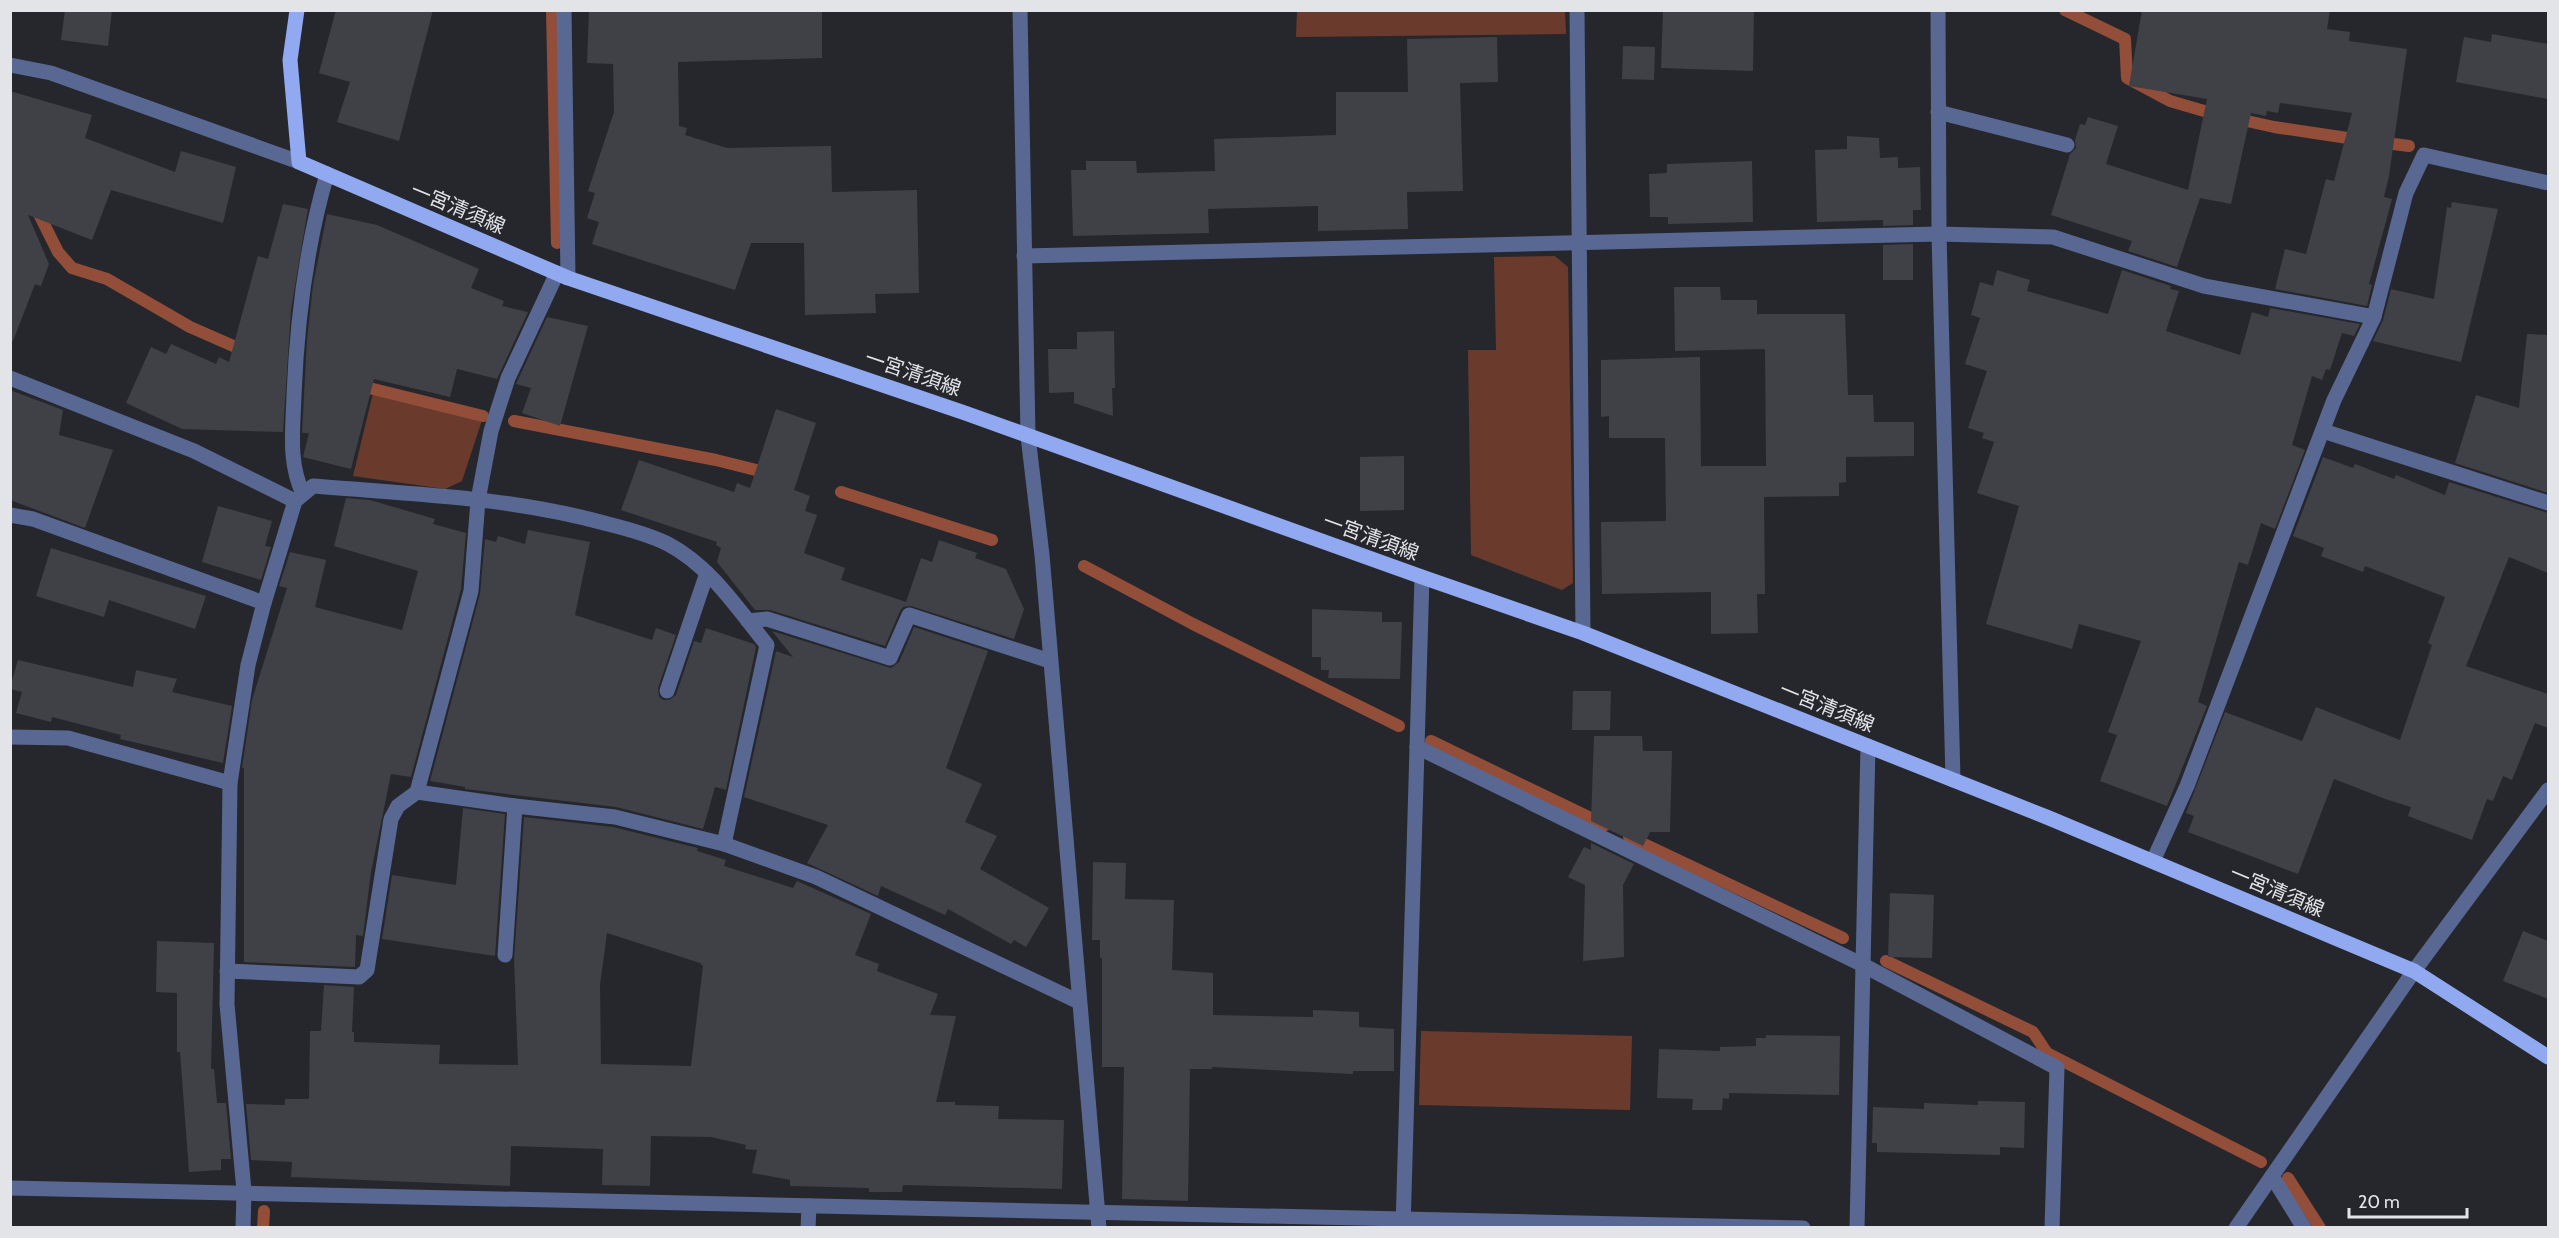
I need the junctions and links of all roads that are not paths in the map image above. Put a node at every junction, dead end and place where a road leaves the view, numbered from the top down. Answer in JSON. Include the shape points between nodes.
{"nodes":[{"id":1,"x":297,"y":10,"type":"edge"},
{"id":2,"x":564,"y":10,"type":"edge"},
{"id":3,"x":1020,"y":10,"type":"edge"},
{"id":4,"x":1577,"y":10,"type":"edge"},
{"id":5,"x":1938,"y":10,"type":"edge"},
{"id":6,"x":10,"y":65,"type":"edge"},
{"id":7,"x":1938,"y":112,"type":"junction"},
{"id":8,"x":2067,"y":145,"type":"dead end"},
{"id":9,"x":299,"y":162,"type":"junction"},
{"id":10,"x":327,"y":174,"type":"junction"},
{"id":11,"x":2548,"y":183,"type":"edge"},
{"id":12,"x":1939,"y":234,"type":"junction"},
{"id":13,"x":1579,"y":244,"type":"junction"},
{"id":14,"x":1024,"y":256,"type":"junction"},
{"id":15,"x":563,"y":275,"type":"junction"},
{"id":16,"x":2374,"y":317,"type":"junction"},
{"id":17,"x":10,"y":378,"type":"edge"},
{"id":18,"x":2323,"y":431,"type":"junction"},
{"id":19,"x":1028,"y":436,"type":"junction"},
{"id":20,"x":299,"y":497,"type":"junction"},
{"id":21,"x":478,"y":500,"type":"junction"},
{"id":22,"x":2548,"y":503,"type":"edge"},
{"id":23,"x":10,"y":515,"type":"edge"},
{"id":24,"x":707,"y":573,"type":"junction"},
{"id":25,"x":1422,"y":577,"type":"junction"},
{"id":26,"x":264,"y":603,"type":"junction"},
{"id":27,"x":748,"y":621,"type":"junction"},
{"id":28,"x":1583,"y":633,"type":"junction"},
{"id":29,"x":1050,"y":661,"type":"junction"},
{"id":30,"x":667,"y":691,"type":"dead end"},
{"id":31,"x":10,"y":737,"type":"edge"},
{"id":32,"x":1868,"y":746,"type":"junction"},
{"id":33,"x":1417,"y":747,"type":"junction"},
{"id":34,"x":1953,"y":780,"type":"junction"},
{"id":35,"x":230,"y":783,"type":"junction"},
{"id":36,"x":2548,"y":790,"type":"edge"},
{"id":37,"x":417,"y":792,"type":"junction"},
{"id":38,"x":515,"y":806,"type":"junction"},
{"id":39,"x":724,"y":843,"type":"junction"},
{"id":40,"x":2153,"y":861,"type":"junction"},
{"id":41,"x":505,"y":955,"type":"dead end"},
{"id":42,"x":1861,"y":964,"type":"junction"},
{"id":43,"x":227,"y":971,"type":"junction"},
{"id":44,"x":2414,"y":971,"type":"junction"},
{"id":45,"x":1079,"y":1002,"type":"junction"},
{"id":46,"x":2548,"y":1057,"type":"edge"},
{"id":47,"x":2272,"y":1176,"type":"junction"},
{"id":48,"x":10,"y":1188,"type":"edge"},
{"id":49,"x":244,"y":1191,"type":"junction"},
{"id":50,"x":809,"y":1206,"type":"junction"},
{"id":51,"x":1098,"y":1220,"type":"edge"},
{"id":52,"x":1403,"y":1223,"type":"edge"},
{"id":53,"x":243,"y":1227,"type":"edge"},
{"id":54,"x":808,"y":1227,"type":"edge"},
{"id":55,"x":1803,"y":1227,"type":"edge"},
{"id":56,"x":1857,"y":1227,"type":"edge"},
{"id":57,"x":2052,"y":1227,"type":"edge"},
{"id":58,"x":2236,"y":1227,"type":"edge"},
{"id":59,"x":2304,"y":1227,"type":"edge"}],
"edges":[{"from":1,"to":9,"type":"main road","via":[[290,60]]},
{"from":2,"to":15,"type":"street"},
{"from":3,"to":14,"type":"street"},
{"from":4,"to":13,"type":"street"},
{"from":5,"to":7,"type":"street"},
{"from":6,"to":9,"type":"street","via":[[51,73]]},
{"from":7,"to":8,"type":"street"},
{"from":7,"to":12,"type":"street"},
{"from":9,"to":10,"type":"main road","name":"一宮清須線"},
{"from":10,"to":15,"type":"main road","name":"一宮清須線"},
{"from":10,"to":20,"type":"street","via":[[302,289],[297,334],[292,447]]},
{"from":11,"to":16,"type":"street","via":[[2424,155],[2406,193]]},
{"from":12,"to":13,"type":"street"},
{"from":12,"to":16,"type":"street","via":[[2053,237],[2204,286]]},
{"from":12,"to":34,"type":"street"},
{"from":13,"to":14,"type":"street"},
{"from":13,"to":28,"type":"street"},
{"from":14,"to":19,"type":"street"},
{"from":15,"to":19,"type":"main road","name":"一宮清須線"},
{"from":15,"to":21,"type":"street","via":[[508,378],[491,431]]},
{"from":16,"to":18,"type":"street"},
{"from":17,"to":20,"type":"street"},
{"from":18,"to":22,"type":"street"},
{"from":18,"to":40,"type":"street","via":[[2191,775]]},
{"from":19,"to":25,"type":"main road","name":"一宮清須線"},
{"from":19,"to":29,"type":"street"},
{"from":20,"to":21,"type":"street","via":[[313,486]]},
{"from":20,"to":26,"type":"street"},
{"from":21,"to":24,"type":"street","via":[[568,513],[633,531],[669,544]]},
{"from":21,"to":37,"type":"street","via":[[471,591]]},
{"from":23,"to":26,"type":"street","via":[[33,519]]},
{"from":24,"to":27,"type":"street"},
{"from":24,"to":30,"type":"street"},
{"from":25,"to":28,"type":"main road","name":"一宮清須線"},
{"from":25,"to":33,"type":"street"},
{"from":26,"to":35,"type":"street","via":[[248,664]]},
{"from":27,"to":29,"type":"street","via":[[767,618],[890,657],[909,615]]},
{"from":27,"to":39,"type":"street","via":[[767,645]]},
{"from":28,"to":32,"type":"main road","name":"一宮清須線"},
{"from":29,"to":45,"type":"street"},
{"from":31,"to":35,"type":"street","via":[[68,738]]},
{"from":32,"to":34,"type":"main road","name":"一宮清須線"},
{"from":32,"to":42,"type":"street"},
{"from":33,"to":42,"type":"street"},
{"from":33,"to":52,"type":"street"},
{"from":34,"to":40,"type":"main road","name":"一宮清須線"},
{"from":35,"to":43,"type":"street"},
{"from":36,"to":44,"type":"street"},
{"from":37,"to":38,"type":"street"},
{"from":37,"to":43,"type":"street","via":[[398,806],[392,819],[367,970],[359,977]]},
{"from":38,"to":39,"type":"street","via":[[615,817]]},
{"from":38,"to":41,"type":"street"},
{"from":39,"to":45,"type":"street","via":[[816,878]]},
{"from":40,"to":44,"type":"main road","name":"一宮清須線"},
{"from":42,"to":56,"type":"street"},
{"from":42,"to":57,"type":"street","via":[[2057,1068]]},
{"from":43,"to":49,"type":"street"},
{"from":44,"to":46,"type":"main road","name":"一宮清須線"},
{"from":44,"to":47,"type":"street"},
{"from":45,"to":51,"type":"street"},
{"from":47,"to":58,"type":"street"},
{"from":47,"to":59,"type":"street"},
{"from":48,"to":49,"type":"street"},
{"from":49,"to":50,"type":"street"},
{"from":49,"to":53,"type":"street"},
{"from":50,"to":51,"type":"street"},
{"from":50,"to":54,"type":"street"},
{"from":51,"to":52,"type":"street"},
{"from":52,"to":55,"type":"street"}]}
